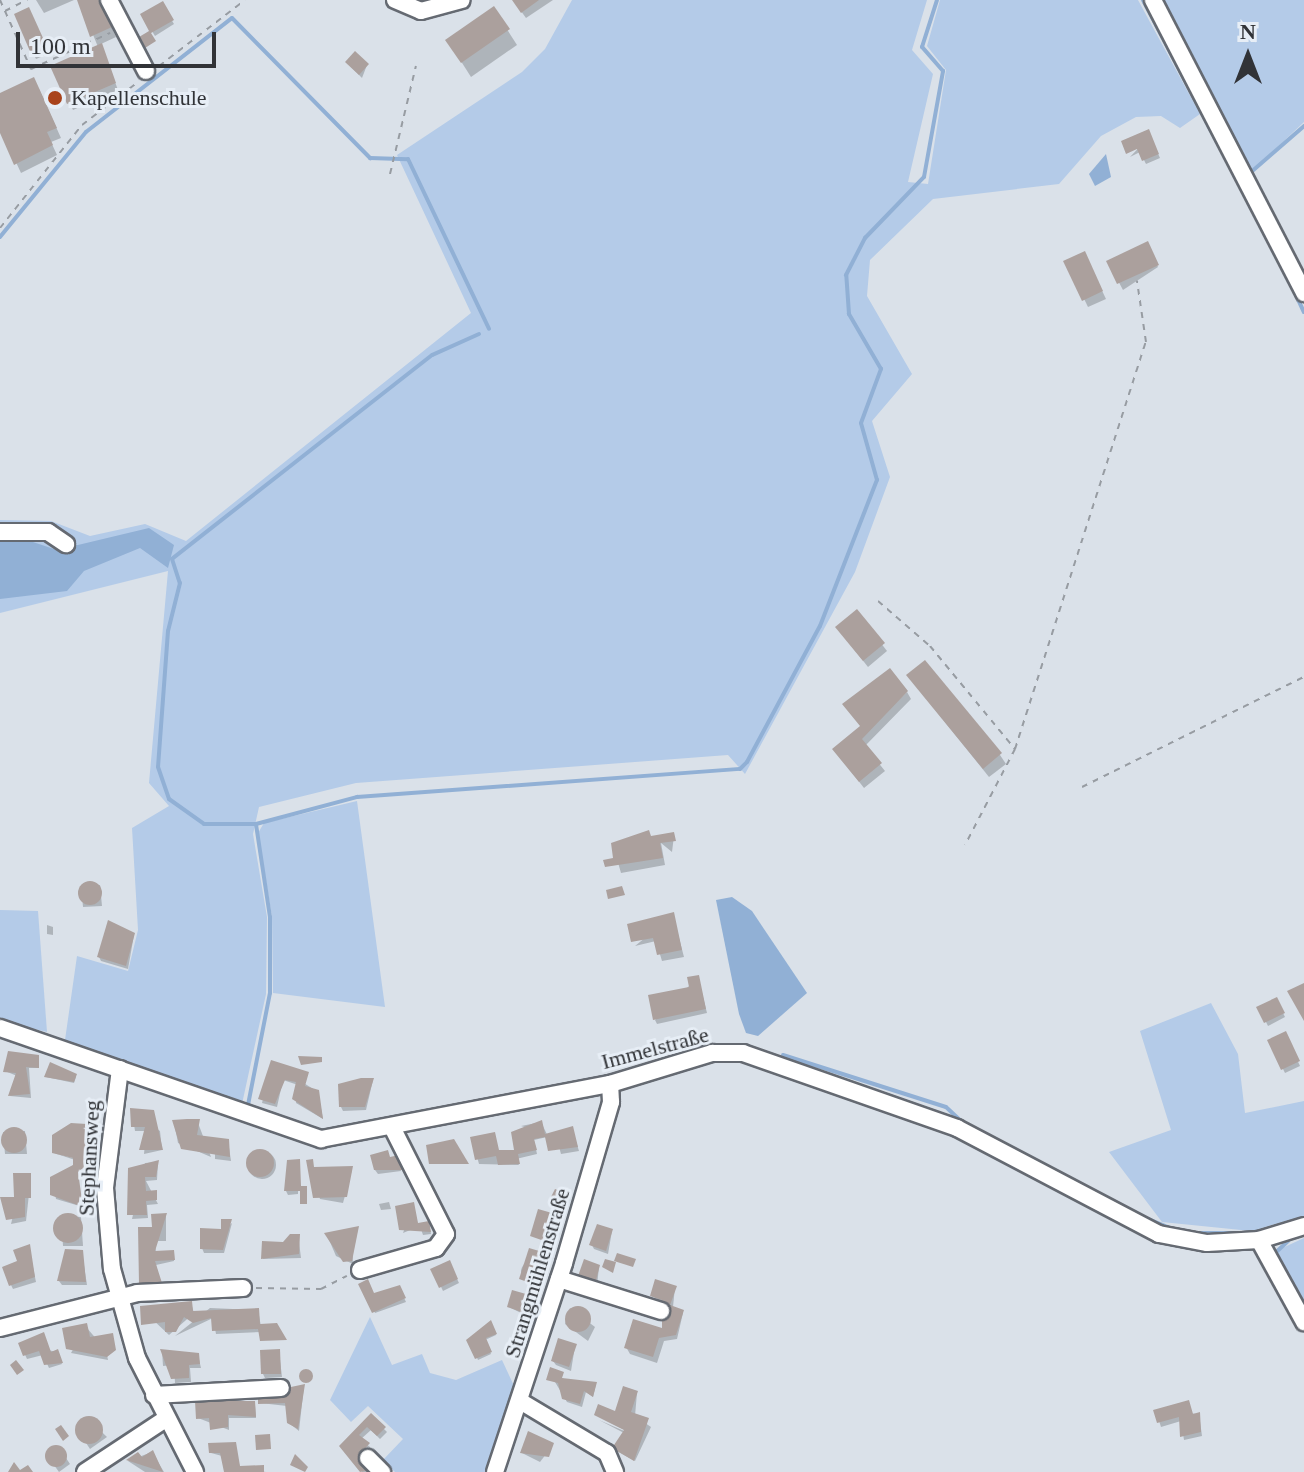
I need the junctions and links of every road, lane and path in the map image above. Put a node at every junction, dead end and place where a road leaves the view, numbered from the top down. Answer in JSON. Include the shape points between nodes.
{"nodes":[{"id":1,"x":0,"y":0,"type":"edge"},
{"id":2,"x":27,"y":0,"type":"edge"},
{"id":3,"x":109,"y":0,"type":"edge"},
{"id":4,"x":245,"y":0,"type":"edge"},
{"id":5,"x":395,"y":0,"type":"edge"},
{"id":6,"x":462,"y":0,"type":"edge"},
{"id":7,"x":1153,"y":0,"type":"edge"},
{"id":8,"x":5,"y":11,"type":"junction"},
{"id":9,"x":123,"y":27,"type":"junction"},
{"id":10,"x":416,"y":66,"type":"dead end"},
{"id":11,"x":146,"y":71,"type":"dead end"},
{"id":12,"x":390,"y":174,"type":"dead end"},
{"id":13,"x":0,"y":228,"type":"edge"},
{"id":14,"x":1137,"y":281,"type":"dead end"},
{"id":15,"x":1304,"y":293,"type":"edge"},
{"id":16,"x":0,"y":532,"type":"edge"},
{"id":17,"x":66,"y":544,"type":"dead end"},
{"id":18,"x":878,"y":601,"type":"dead end"},
{"id":19,"x":1304,"y":677,"type":"edge"},
{"id":20,"x":1015,"y":749,"type":"junction"},
{"id":21,"x":1082,"y":787,"type":"dead end"},
{"id":22,"x":965,"y":845,"type":"dead end"},
{"id":23,"x":0,"y":1028,"type":"edge"},
{"id":24,"x":120,"y":1069,"type":"junction"},
{"id":25,"x":610,"y":1084,"type":"junction"},
{"id":26,"x":393,"y":1129,"type":"junction"},
{"id":27,"x":1304,"y":1226,"type":"edge"},
{"id":28,"x":1259,"y":1240,"type":"junction"},
{"id":29,"x":360,"y":1270,"type":"joint"},
{"id":30,"x":559,"y":1279,"type":"junction"},
{"id":31,"x":243,"y":1288,"type":"joint"},
{"id":32,"x":118,"y":1296,"type":"junction"},
{"id":33,"x":661,"y":1311,"type":"dead end"},
{"id":34,"x":1304,"y":1322,"type":"edge"},
{"id":35,"x":1,"y":1323,"type":"edge"},
{"id":36,"x":281,"y":1388,"type":"dead end"},
{"id":37,"x":154,"y":1395,"type":"junction"},
{"id":38,"x":520,"y":1401,"type":"junction"},
{"id":39,"x":164,"y":1420,"type":"junction"},
{"id":40,"x":368,"y":1458,"type":"dead end"},
{"id":41,"x":85,"y":1472,"type":"edge"},
{"id":42,"x":195,"y":1472,"type":"edge"},
{"id":43,"x":382,"y":1472,"type":"edge"},
{"id":44,"x":495,"y":1472,"type":"edge"},
{"id":45,"x":615,"y":1472,"type":"edge"}],
"edges":[{"from":1,"to":8,"type":"path"},
{"from":2,"to":8,"type":"path"},
{"from":3,"to":9,"type":"street"},
{"from":4,"to":13,"type":"path","via":[[82,125]]},
{"from":5,"to":6,"type":"street","via":[[421,11]]},
{"from":7,"to":15,"type":"street"},
{"from":8,"to":9,"type":"path","via":[[31,69]]},
{"from":9,"to":11,"type":"street"},
{"from":10,"to":12,"type":"path"},
{"from":14,"to":20,"type":"path","via":[[1146,342]]},
{"from":16,"to":17,"type":"street","via":[[48,532]]},
{"from":18,"to":20,"type":"path","via":[[930,646]]},
{"from":19,"to":21,"type":"path"},
{"from":20,"to":22,"type":"path"},
{"from":23,"to":24,"type":"street","name":"Immelstraße"},
{"from":24,"to":26,"type":"street","name":"Immelstraße","via":[[321,1139]]},
{"from":24,"to":32,"type":"street","name":"Stephansweg","via":[[105,1188]]},
{"from":25,"to":26,"type":"street","name":"Immelstraße"},
{"from":25,"to":28,"type":"street","name":"Immelstraße","via":[[712,1053],[770,1058],[957,1128],[1159,1234],[1207,1243]]},
{"from":25,"to":30,"type":"street","name":"Strangmühlenstraße","via":[[611,1102]]},
{"from":26,"to":29,"type":"street","via":[[446,1234],[436,1248]]},
{"from":27,"to":28,"type":"street","name":"Immelstraße"},
{"from":28,"to":34,"type":"street"},
{"from":29,"to":31,"type":"path","via":[[321,1289]]},
{"from":30,"to":33,"type":"street"},
{"from":30,"to":38,"type":"street","name":"Strangmühlenstraße"},
{"from":31,"to":32,"type":"street"},
{"from":32,"to":35,"type":"street"},
{"from":32,"to":37,"type":"street","name":"Stephansweg"},
{"from":36,"to":37,"type":"street"},
{"from":37,"to":39,"type":"street","name":"Stephansweg"},
{"from":38,"to":44,"type":"street","name":"Strangmühlenstraße"},
{"from":38,"to":45,"type":"street","via":[[607,1453]]},
{"from":39,"to":41,"type":"street"},
{"from":39,"to":42,"type":"street","name":"Stephansweg"},
{"from":40,"to":43,"type":"street"}]}
